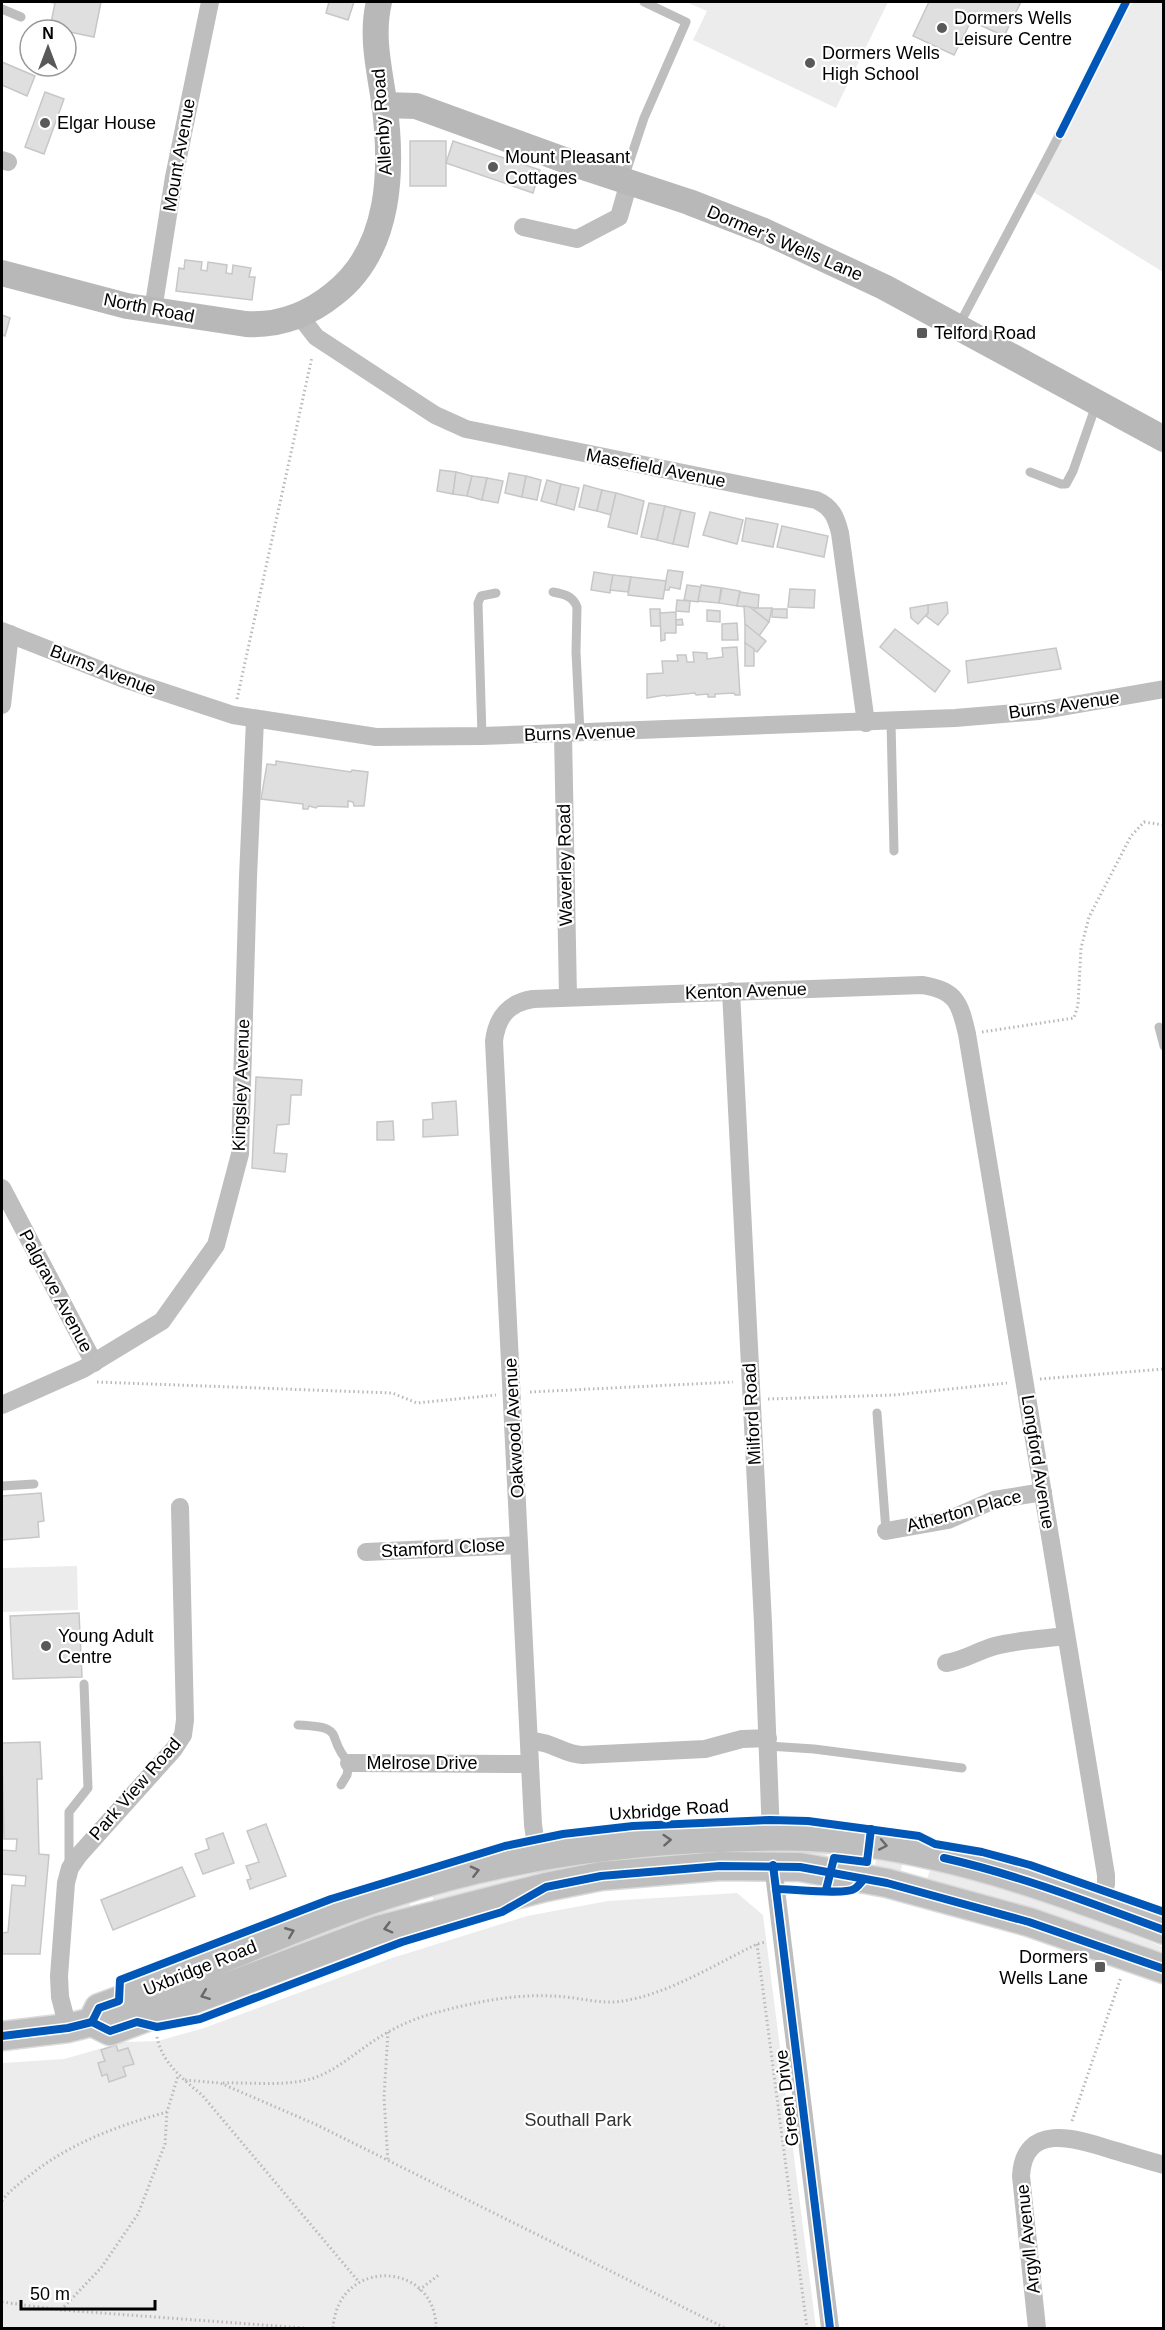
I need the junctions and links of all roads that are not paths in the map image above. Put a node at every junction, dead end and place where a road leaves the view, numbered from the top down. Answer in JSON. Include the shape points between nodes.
{"nodes":[{"id":1,"x":210,"y":2,"type":"edge"},
{"id":2,"x":379,"y":2,"type":"edge"},
{"id":3,"x":644,"y":2,"type":"edge"},
{"id":4,"x":2,"y":9,"type":"edge"},
{"id":5,"x":21,"y":17,"type":"dead end"},
{"id":6,"x":384,"y":105,"type":"junction"},
{"id":7,"x":1060,"y":134,"type":"dead end"},
{"id":8,"x":626,"y":181,"type":"junction"},
{"id":9,"x":523,"y":227,"type":"dead end"},
{"id":10,"x":2,"y":273,"type":"edge"},
{"id":11,"x":153,"y":310,"type":"junction"},
{"id":12,"x":299,"y":315,"type":"junction"},
{"id":13,"x":958,"y":327,"type":"junction"},
{"id":14,"x":1096,"y":403,"type":"junction"},
{"id":15,"x":1164,"y":439,"type":"edge"},
{"id":16,"x":1030,"y":472,"type":"dead end"},
{"id":17,"x":553,"y":592,"type":"dead end"},
{"id":18,"x":496,"y":593,"type":"dead end"},
{"id":19,"x":5,"y":632,"type":"edge"},
{"id":20,"x":1164,"y":689,"type":"edge"},
{"id":21,"x":2,"y":705,"type":"edge"},
{"id":22,"x":255,"y":720,"type":"junction"},
{"id":23,"x":891,"y":722,"type":"junction"},
{"id":24,"x":866,"y":723,"type":"junction"},
{"id":25,"x":572,"y":733,"type":"junction"},
{"id":26,"x":482,"y":736,"type":"junction"},
{"id":27,"x":894,"y":851,"type":"dead end"},
{"id":28,"x":731,"y":992,"type":"junction"},
{"id":29,"x":568,"y":997,"type":"junction"},
{"id":30,"x":514,"y":1004,"type":"joint"},
{"id":31,"x":965,"y":1025,"type":"joint"},
{"id":32,"x":1160,"y":1026,"type":"dead end"},
{"id":33,"x":1164,"y":1046,"type":"edge"},
{"id":34,"x":2,"y":1188,"type":"edge"},
{"id":35,"x":88,"y":1366,"type":"junction"},
{"id":36,"x":2,"y":1405,"type":"edge"},
{"id":37,"x":877,"y":1413,"type":"dead end"},
{"id":38,"x":34,"y":1484,"type":"dead end"},
{"id":39,"x":2,"y":1486,"type":"edge"},
{"id":40,"x":1043,"y":1492,"type":"junction"},
{"id":41,"x":180,"y":1507,"type":"dead end"},
{"id":42,"x":886,"y":1531,"type":"joint"},
{"id":43,"x":519,"y":1545,"type":"junction"},
{"id":44,"x":366,"y":1552,"type":"dead end"},
{"id":45,"x":1066,"y":1636,"type":"junction"},
{"id":46,"x":946,"y":1663,"type":"dead end"},
{"id":47,"x":84,"y":1684,"type":"dead end"},
{"id":48,"x":298,"y":1725,"type":"dead end"},
{"id":49,"x":529,"y":1741,"type":"junction"},
{"id":50,"x":768,"y":1742,"type":"junction"},
{"id":51,"x":349,"y":1763,"type":"junction"},
{"id":52,"x":530,"y":1764,"type":"junction"},
{"id":53,"x":962,"y":1768,"type":"dead end"},
{"id":54,"x":341,"y":1785,"type":"dead end"},
{"id":55,"x":771,"y":1836,"type":"junction"},
{"id":56,"x":919,"y":1852,"type":"junction"},
{"id":57,"x":538,"y":1857,"type":"junction"},
{"id":58,"x":773,"y":1865,"type":"junction"},
{"id":59,"x":70,"y":1868,"type":"junction"},
{"id":60,"x":418,"y":1885,"type":"junction"},
{"id":61,"x":912,"y":1890,"type":"junction"},
{"id":62,"x":1099,"y":1906,"type":"junction"},
{"id":63,"x":426,"y":1918,"type":"junction"},
{"id":64,"x":1164,"y":1930,"type":"edge"},
{"id":65,"x":1164,"y":1970,"type":"edge"},
{"id":66,"x":80,"y":2025,"type":"junction"},
{"id":67,"x":2,"y":2036,"type":"edge"},
{"id":68,"x":1164,"y":2165,"type":"edge"},
{"id":69,"x":830,"y":2328,"type":"edge"},
{"id":70,"x":1037,"y":2328,"type":"edge"}],
"edges":[{"from":1,"to":11,"type":"street","name":"Mount Avenue","via":[[174,177]]},
{"from":2,"to":6,"type":"street","name":"Allenby Road","via":[[375,34]]},
{"from":3,"to":8,"type":"lane","via":[[686,22],[644,118]]},
{"from":4,"to":5,"type":"lane"},
{"from":6,"to":8,"type":"street","name":"Dormer’s Wells Lane","via":[[416,106]]},
{"from":6,"to":12,"type":"street","name":"Allenby Road","via":[[386,184],[376,240],[351,280]]},
{"from":7,"to":13,"type":"lane"},
{"from":8,"to":9,"type":"street","via":[[619,217],[577,239]]},
{"from":8,"to":13,"type":"street","name":"Dormer’s Wells Lane","via":[[802,248]]},
{"from":10,"to":11,"type":"street","name":"North Road"},
{"from":11,"to":12,"type":"street","name":"North Road","via":[[261,325]]},
{"from":12,"to":24,"type":"street","name":"Masefield Avenue","via":[[316,337],[435,415],[466,429],[825,504],[834,514],[840,533]]},
{"from":13,"to":14,"type":"street","name":"Dormer’s Wells Lane"},
{"from":14,"to":15,"type":"street","name":"Dormer’s Wells Lane"},
{"from":14,"to":16,"type":"lane","via":[[1070,480],[1061,484]]},
{"from":17,"to":25,"type":"lane","via":[[566,595],[577,607]]},
{"from":18,"to":26,"type":"lane","via":[[481,596],[478,603]]},
{"from":19,"to":21,"type":"street"},
{"from":19,"to":22,"type":"street","name":"Burns Avenue","via":[[121,678]]},
{"from":20,"to":23,"type":"street","name":"Burns Avenue","via":[[1038,711]]},
{"from":22,"to":26,"type":"street","name":"Burns Avenue","via":[[376,737]]},
{"from":22,"to":35,"type":"street","name":"Kingsley Avenue","via":[[240,1154],[216,1245],[162,1321]]},
{"from":23,"to":24,"type":"street","name":"Burns Avenue"},
{"from":23,"to":27,"type":"lane"},
{"from":24,"to":25,"type":"street","name":"Burns Avenue"},
{"from":25,"to":26,"type":"street","name":"Burns Avenue"},
{"from":25,"to":29,"type":"street","name":"Waverley Road"},
{"from":28,"to":29,"type":"street","name":"Kenton Avenue"},
{"from":28,"to":31,"type":"street","name":"Kenton Avenue","via":[[922,985],[948,992],[955,999]]},
{"from":28,"to":50,"type":"street","name":"Milford Road"},
{"from":29,"to":30,"type":"street","name":"Kenton Avenue"},
{"from":30,"to":43,"type":"street","name":"Oakwood Avenue","via":[[497,1022],[494,1041]]},
{"from":31,"to":40,"type":"street","name":"Longford Avenue"},
{"from":32,"to":33,"type":"lane"},
{"from":34,"to":35,"type":"street","name":"Palgrave Avenue"},
{"from":35,"to":36,"type":"street","name":"Kingsley Avenue"},
{"from":37,"to":42,"type":"lane"},
{"from":38,"to":39,"type":"lane"},
{"from":40,"to":42,"type":"street","name":"Atherton Place","via":[[994,1500],[948,1520]]},
{"from":40,"to":45,"type":"street","name":"Longford Avenue"},
{"from":41,"to":59,"type":"street","name":"Park View Road","via":[[183,1735]]},
{"from":43,"to":44,"type":"street","name":"Stamford Close"},
{"from":43,"to":49,"type":"street","name":"Oakwood Avenue"},
{"from":45,"to":46,"type":"street","via":[[1003,1644]]},
{"from":45,"to":62,"type":"street","name":"Longford Avenue","via":[[1106,1875]]},
{"from":47,"to":59,"type":"lane","via":[[88,1788],[69,1812]]},
{"from":48,"to":51,"type":"lane","name":"Melrose Drive","via":[[329,1729]]},
{"from":49,"to":50,"type":"street","via":[[544,1741],[582,1755],[705,1749],[734,1740]]},
{"from":49,"to":52,"type":"street","name":"Oakwood Avenue"},
{"from":50,"to":53,"type":"lane"},
{"from":50,"to":55,"type":"street","name":"Milford Road"},
{"from":51,"to":52,"type":"street","name":"Melrose Drive"},
{"from":51,"to":54,"type":"lane"},
{"from":52,"to":57,"type":"street","name":"Oakwood Avenue"},
{"from":55,"to":56,"type":"main road","name":"Uxbridge Road","one_way":true,"via":[[856,1841]]},
{"from":57,"to":55,"type":"main road","name":"Uxbridge Road","one_way":true,"via":[[633,1843]]},
{"from":56,"to":61,"type":"main road"},
{"from":56,"to":62,"type":"main road","name":"Uxbridge Road","via":[[998,1871]]},
{"from":60,"to":57,"type":"main road","name":"Uxbridge Road","one_way":true},
{"from":58,"to":61,"type":"main road","name":"Uxbridge Road","via":[[816,1869]]},
{"from":58,"to":63,"type":"main road","name":"Uxbridge Road","via":[[601,1876]]},
{"from":58,"to":69,"type":"street","name":"Green Drive"},
{"from":59,"to":66,"type":"street","name":"Park View Road","via":[[60,1997]]},
{"from":60,"to":63,"type":"main road"},
{"from":66,"to":60,"type":"main road","name":"Uxbridge Road","one_way":true,"via":[[99,2008],[357,1905]]},
{"from":61,"to":65,"type":"main road","name":"Uxbridge Road","via":[[1029,1922]]},
{"from":62,"to":64,"type":"main road","name":"Uxbridge Road"},
{"from":63,"to":66,"type":"main road","name":"Uxbridge Road","one_way":true,"via":[[321,1950],[147,2025],[110,2031]]},
{"from":66,"to":67,"type":"main road"},
{"from":68,"to":70,"type":"street","name":"Argyll Avenue","via":[[1066,2137],[1050,2138],[1027,2153],[1022,2167]]}]}
